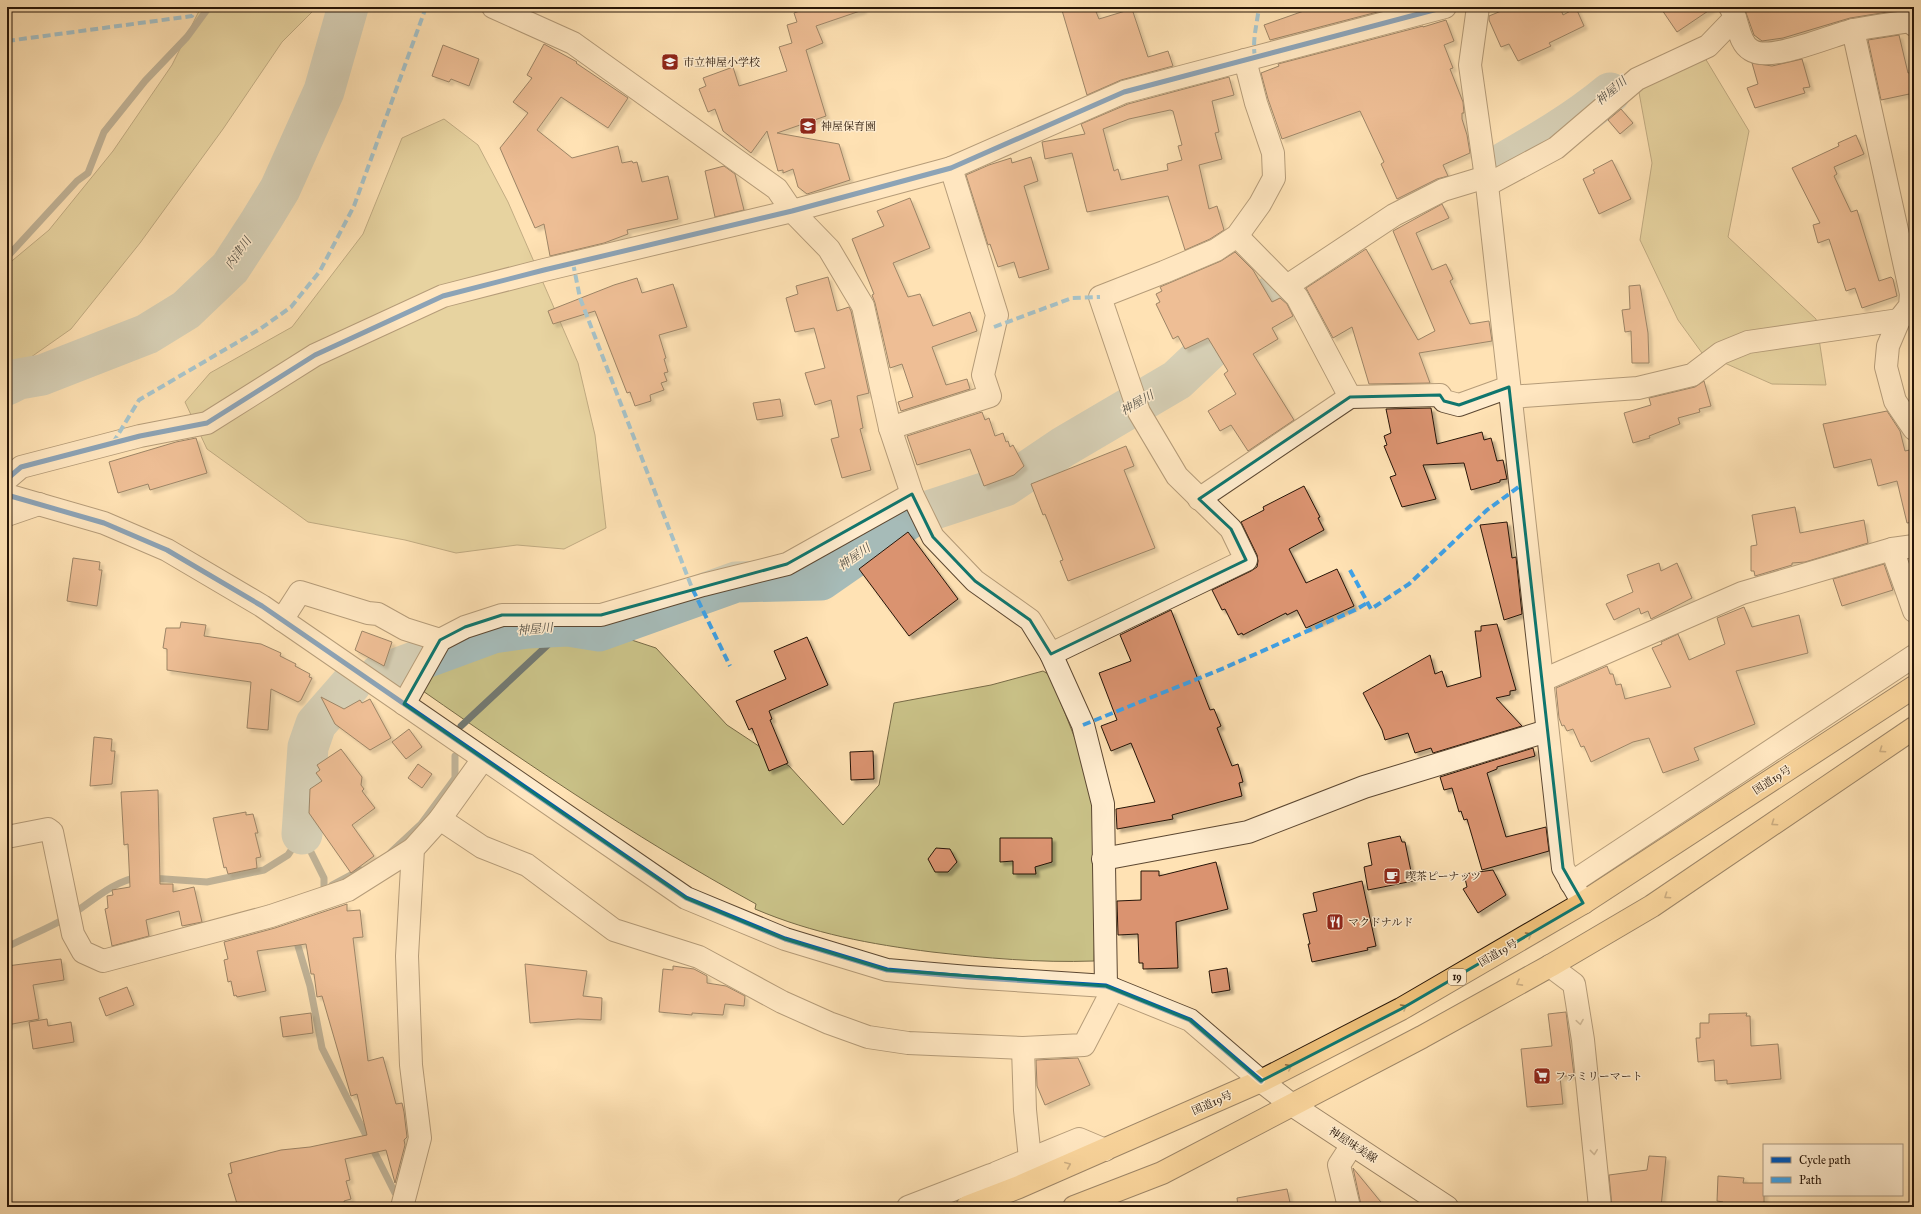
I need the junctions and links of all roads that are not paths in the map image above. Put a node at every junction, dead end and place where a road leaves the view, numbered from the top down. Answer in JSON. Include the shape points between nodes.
{"nodes":[{"id":1,"x":493,"y":7,"type":"edge"},
{"id":2,"x":1445,"y":7,"type":"edge"},
{"id":3,"x":1478,"y":7,"type":"edge"},
{"id":4,"x":1733,"y":11,"type":"edge"},
{"id":5,"x":1914,"y":25,"type":"edge"},
{"id":6,"x":1853,"y":30,"type":"junction"},
{"id":7,"x":1245,"y":60,"type":"junction"},
{"id":8,"x":951,"y":168,"type":"junction"},
{"id":9,"x":1486,"y":181,"type":"junction"},
{"id":10,"x":792,"y":211,"type":"junction"},
{"id":11,"x":1238,"y":236,"type":"junction"},
{"id":12,"x":1287,"y":286,"type":"junction"},
{"id":13,"x":1908,"y":311,"type":"edge"},
{"id":14,"x":1510,"y":392,"type":"junction"},
{"id":15,"x":1350,"y":397,"type":"junction"},
{"id":16,"x":890,"y":428,"type":"junction"},
{"id":17,"x":1914,"y":429,"type":"edge"},
{"id":18,"x":7,"y":479,"type":"edge"},
{"id":19,"x":912,"y":494,"type":"junction"},
{"id":20,"x":7,"y":495,"type":"edge"},
{"id":21,"x":1199,"y":499,"type":"junction"},
{"id":22,"x":38,"y":504,"type":"junction"},
{"id":23,"x":7,"y":515,"type":"edge"},
{"id":24,"x":1914,"y":546,"type":"edge"},
{"id":25,"x":1892,"y":549,"type":"junction"},
{"id":26,"x":1914,"y":611,"type":"edge"},
{"id":27,"x":282,"y":620,"type":"junction"},
{"id":28,"x":434,"y":650,"type":"junction"},
{"id":29,"x":1051,"y":654,"type":"junction"},
{"id":30,"x":1914,"y":656,"type":"edge"},
{"id":31,"x":1543,"y":680,"type":"junction"},
{"id":32,"x":1914,"y":687,"type":"edge"},
{"id":33,"x":404,"y":704,"type":"junction"},
{"id":34,"x":1914,"y":728,"type":"edge"},
{"id":35,"x":1547,"y":731,"type":"junction"},
{"id":36,"x":483,"y":759,"type":"junction"},
{"id":37,"x":440,"y":819,"type":"junction"},
{"id":38,"x":7,"y":837,"type":"edge"},
{"id":39,"x":413,"y":850,"type":"junction"},
{"id":40,"x":1103,"y":860,"type":"junction"},
{"id":41,"x":1571,"y":883,"type":"junction"},
{"id":42,"x":1583,"y":903,"type":"junction"},
{"id":43,"x":1550,"y":966,"type":"junction"},
{"id":44,"x":1110,"y":987,"type":"junction"},
{"id":45,"x":1023,"y":1048,"type":"junction"},
{"id":46,"x":1261,"y":1081,"type":"junction"},
{"id":47,"x":1292,"y":1105,"type":"junction"},
{"id":48,"x":1352,"y":1145,"type":"junction"},
{"id":49,"x":1034,"y":1169,"type":"junction"},
{"id":50,"x":1095,"y":1202,"type":"edge"},
{"id":51,"x":402,"y":1207,"type":"edge"},
{"id":52,"x":908,"y":1207,"type":"edge"},
{"id":53,"x":967,"y":1207,"type":"edge"},
{"id":54,"x":1074,"y":1207,"type":"edge"},
{"id":55,"x":1349,"y":1207,"type":"edge"},
{"id":56,"x":1447,"y":1207,"type":"edge"},
{"id":57,"x":1600,"y":1207,"type":"edge"}],
"edges":[{"from":1,"to":10,"type":"street","via":[[573,43],[777,189]]},
{"from":2,"to":7,"type":"street"},
{"from":3,"to":9,"type":"street","via":[[1470,65]]},
{"from":4,"to":6,"type":"street","via":[[1744,44],[1750,50],[1765,54],[1796,48]]},
{"from":4,"to":9,"type":"street","via":[[1708,46],[1637,79],[1556,148]]},
{"from":5,"to":6,"type":"street","via":[[1911,21]]},
{"from":6,"to":13,"type":"street","via":[[1912,294]]},
{"from":7,"to":8,"type":"street","via":[[1124,92]]},
{"from":7,"to":11,"type":"street","via":[[1273,153],[1274,178]]},
{"from":8,"to":10,"type":"street"},
{"from":8,"to":16,"type":"street","via":[[997,315],[983,375],[990,396]]},
{"from":9,"to":12,"type":"street","via":[[1443,190],[1394,215]]},
{"from":9,"to":14,"type":"street"},
{"from":10,"to":16,"type":"street","via":[[829,249],[863,306]]},
{"from":10,"to":18,"type":"street","via":[[443,296],[315,355],[207,424],[140,436],[21,467]]},
{"from":11,"to":12,"type":"street"},
{"from":11,"to":21,"type":"street","via":[[1216,250],[1100,297],[1139,412],[1177,476]]},
{"from":12,"to":15,"type":"street","via":[[1297,297]]},
{"from":13,"to":14,"type":"street","via":[[1748,342],[1721,354],[1692,375],[1638,388]]},
{"from":13,"to":17,"type":"street","via":[[1888,346],[1886,367],[1895,401]]},
{"from":14,"to":15,"type":"street","via":[[1459,405],[1444,401],[1440,395]]},
{"from":14,"to":31,"type":"street"},
{"from":15,"to":21,"type":"street"},
{"from":16,"to":19,"type":"street"},
{"from":19,"to":28,"type":"street","via":[[787,564],[601,615],[502,615],[465,627]]},
{"from":19,"to":29,"type":"street","via":[[933,537],[975,581],[1030,620]]},
{"from":20,"to":22,"type":"street","name":"神屋味美線"},
{"from":21,"to":29,"type":"street","via":[[1231,529],[1246,560]]},
{"from":22,"to":23,"type":"street"},
{"from":22,"to":27,"type":"street","name":"神屋味美線","via":[[104,523],[167,550]]},
{"from":24,"to":25,"type":"street"},
{"from":25,"to":26,"type":"street"},
{"from":25,"to":31,"type":"street","via":[[1742,593]]},
{"from":27,"to":28,"type":"street","via":[[300,592],[378,614],[406,629]]},
{"from":27,"to":33,"type":"street","name":"神屋味美線"},
{"from":28,"to":33,"type":"street"},
{"from":29,"to":40,"type":"street","via":[[1083,725],[1103,804]]},
{"from":30,"to":41,"type":"street"},
{"from":31,"to":35,"type":"street"},
{"from":32,"to":42,"type":"highway","name":"国道19号","number":"19"},
{"from":33,"to":36,"type":"street","name":"神屋味美線"},
{"from":34,"to":43,"type":"highway","one_way":true,"via":[[1652,906]]},
{"from":35,"to":40,"type":"street","via":[[1364,787],[1248,832]]},
{"from":35,"to":41,"type":"street","via":[[1563,868]]},
{"from":36,"to":37,"type":"street"},
{"from":36,"to":44,"type":"street","name":"神屋味美線","via":[[686,898],[785,940],[887,970]]},
{"from":37,"to":39,"type":"street"},
{"from":37,"to":45,"type":"street","via":[[482,847],[527,865],[614,930],[699,957],[782,1002],[829,1023],[868,1037],[908,1043]]},
{"from":38,"to":39,"type":"street","via":[[48,829],[52,832],[73,934],[83,952],[104,961],[271,916],[348,890]]},
{"from":39,"to":51,"type":"street","via":[[407,956],[411,1065],[420,1138]]},
{"from":40,"to":44,"type":"street"},
{"from":41,"to":42,"type":"street"},
{"from":46,"to":42,"type":"highway","name":"国道19号","number":"19","one_way":true,"via":[[1401,1009]]},
{"from":43,"to":47,"type":"highway","one_way":true,"via":[[1422,1038]]},
{"from":43,"to":57,"type":"street","one_way":true,"via":[[1574,984],[1583,1040]]},
{"from":44,"to":45,"type":"street","via":[[1084,1045]]},
{"from":44,"to":46,"type":"street","name":"神屋味美線","via":[[1190,1020]]},
{"from":45,"to":49,"type":"street","via":[[1024,1110]]},
{"from":46,"to":47,"type":"street","name":"神屋味美線"},
{"from":46,"to":49,"type":"highway","name":"国道19号","number":"19","via":[[1105,1150]]},
{"from":47,"to":48,"type":"street","name":"神屋味美線"},
{"from":47,"to":50,"type":"highway","via":[[1162,1173]]},
{"from":48,"to":55,"type":"street","via":[[1339,1165]]},
{"from":48,"to":56,"type":"street","name":"神屋味美線"},
{"from":49,"to":52,"type":"street","via":[[991,1175]]},
{"from":49,"to":53,"type":"highway","name":"国道19号","number":"19"},
{"from":50,"to":54,"type":"highway"}]}
